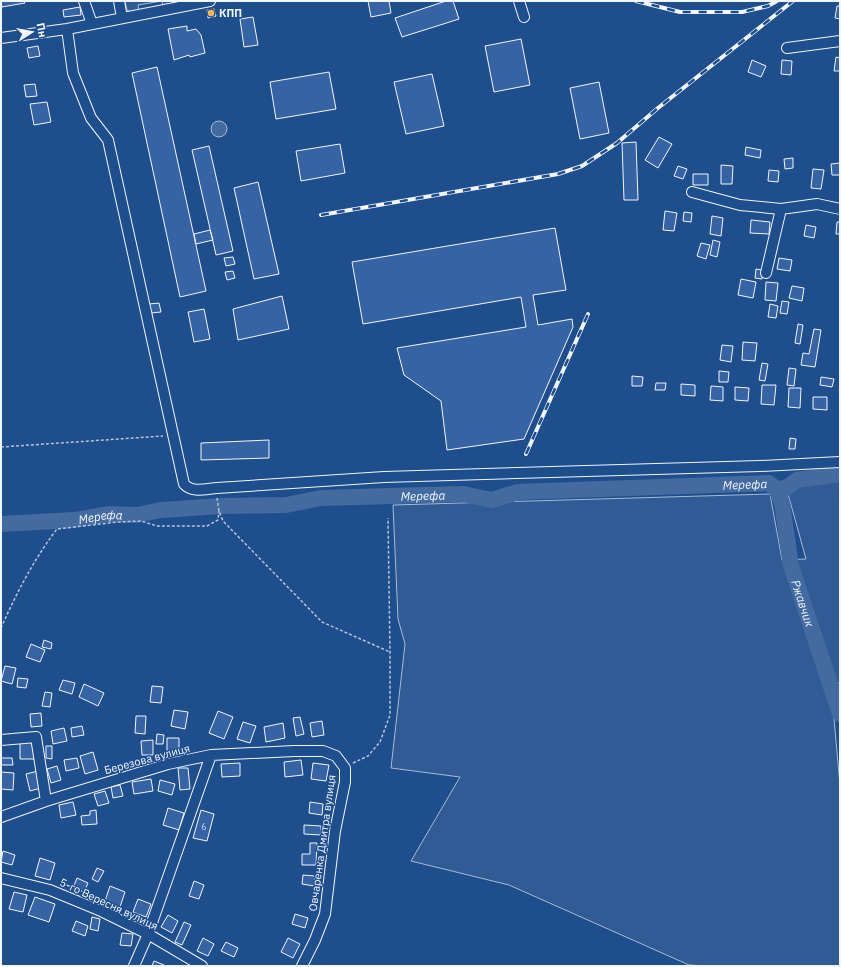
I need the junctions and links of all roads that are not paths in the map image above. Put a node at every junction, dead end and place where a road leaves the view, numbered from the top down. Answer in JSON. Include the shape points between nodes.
{"nodes":[{"id":1,"x":84,"y":1,"type":"edge"},
{"id":2,"x":119,"y":1,"type":"edge"},
{"id":3,"x":210,"y":1,"type":"edge"},
{"id":4,"x":519,"y":1,"type":"edge"},
{"id":5,"x":188,"y":3,"type":"edge"},
{"id":6,"x":524,"y":17,"type":"dead end"},
{"id":7,"x":122,"y":18,"type":"junction"},
{"id":8,"x":92,"y":24,"type":"junction"},
{"id":9,"x":67,"y":29,"type":"junction"},
{"id":10,"x":1,"y":38,"type":"edge"},
{"id":11,"x":840,"y":41,"type":"edge"},
{"id":12,"x":787,"y":48,"type":"dead end"},
{"id":13,"x":692,"y":192,"type":"dead end"},
{"id":14,"x":781,"y":209,"type":"junction"},
{"id":15,"x":840,"y":210,"type":"edge"},
{"id":16,"x":766,"y":273,"type":"dead end"},
{"id":17,"x":840,"y":462,"type":"edge"},
{"id":18,"x":1,"y":740,"type":"edge"},
{"id":19,"x":211,"y":755,"type":"junction"},
{"id":20,"x":345,"y":768,"type":"joint"},
{"id":21,"x":46,"y":800,"type":"junction"},
{"id":22,"x":1,"y":817,"type":"edge"},
{"id":23,"x":1,"y":878,"type":"edge"},
{"id":24,"x":148,"y":934,"type":"junction"},
{"id":25,"x":134,"y":966,"type":"edge"},
{"id":26,"x":202,"y":966,"type":"edge"},
{"id":27,"x":302,"y":966,"type":"edge"}],
"edges":[{"from":1,"to":8,"type":"street"},
{"from":2,"to":7,"type":"street"},
{"from":3,"to":5,"type":"street"},
{"from":4,"to":6,"type":"street"},
{"from":5,"to":7,"type":"street"},
{"from":7,"to":8,"type":"street"},
{"from":8,"to":9,"type":"street"},
{"from":9,"to":10,"type":"street"},
{"from":9,"to":17,"type":"street","via":[[74,73],[91,118],[108,140],[184,484],[188,488],[192,490],[384,476]]},
{"from":11,"to":12,"type":"street"},
{"from":13,"to":14,"type":"street","via":[[740,206]]},
{"from":14,"to":15,"type":"street","via":[[817,204]]},
{"from":14,"to":16,"type":"street"},
{"from":18,"to":21,"type":"street","via":[[36,738]]},
{"from":19,"to":20,"type":"street","name":"Березова вулиця","via":[[323,751],[336,756]]},
{"from":19,"to":21,"type":"street","name":"Березова вулиця","via":[[168,764]]},
{"from":19,"to":24,"type":"street"},
{"from":20,"to":27,"type":"street","name":"Овчаренка Дмитра вулиця","via":[[325,914]]},
{"from":21,"to":22,"type":"street","name":"Березова вулиця"},
{"from":23,"to":24,"type":"street","name":"5-го Вересня вулиця","via":[[50,890]]},
{"from":24,"to":25,"type":"street"},
{"from":24,"to":26,"type":"street","name":"5-го Вересня вулиця"}]}
